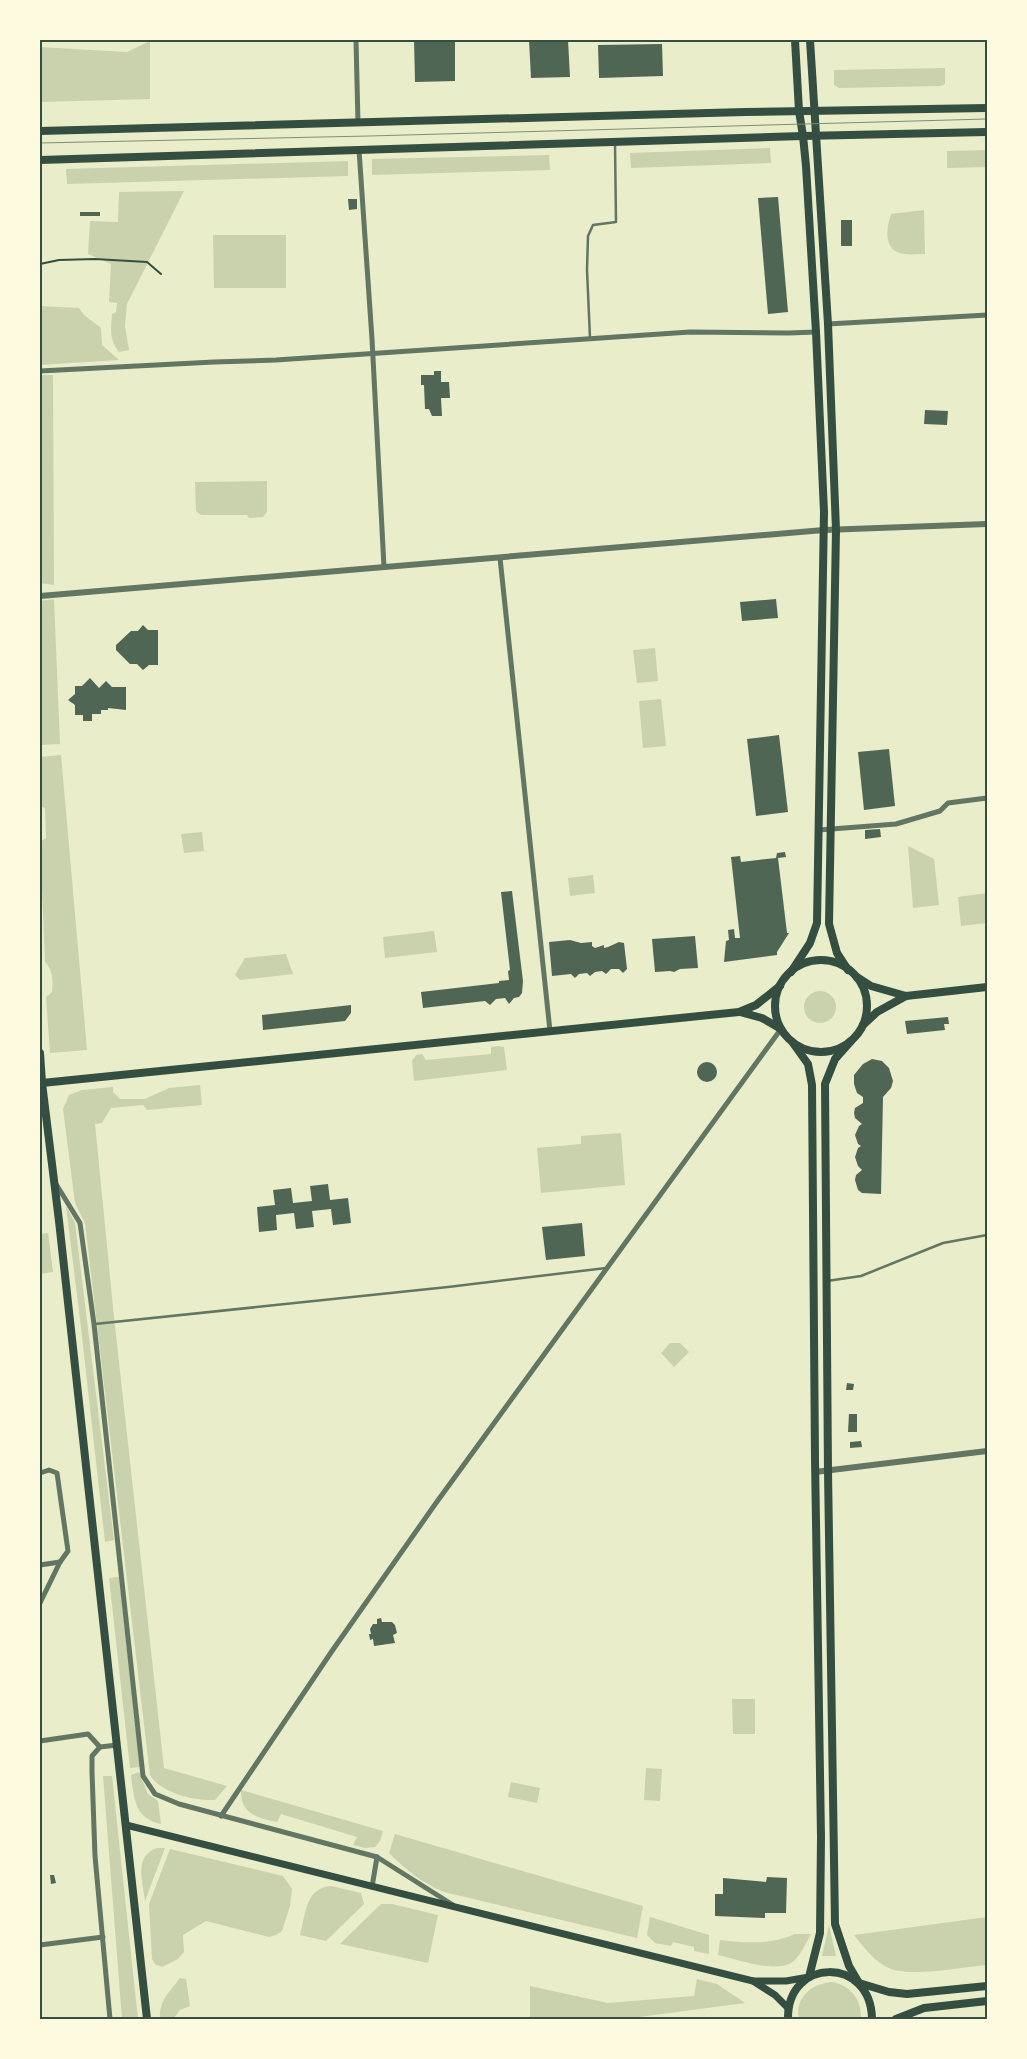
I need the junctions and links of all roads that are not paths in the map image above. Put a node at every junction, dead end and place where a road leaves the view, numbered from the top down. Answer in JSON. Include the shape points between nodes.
{"nodes":[{"id":1,"x":356,"y":40,"type":"edge"},
{"id":2,"x":795,"y":40,"type":"edge"},
{"id":3,"x":810,"y":40,"type":"edge"},
{"id":4,"x":987,"y":108,"type":"edge"},
{"id":5,"x":813,"y":110,"type":"junction"},
{"id":6,"x":798,"y":111,"type":"junction"},
{"id":7,"x":358,"y":123,"type":"junction"},
{"id":8,"x":40,"y":131,"type":"edge"},
{"id":9,"x":987,"y":132,"type":"edge"},
{"id":10,"x":803,"y":136,"type":"junction"},
{"id":11,"x":815,"y":136,"type":"junction"},
{"id":12,"x":615,"y":142,"type":"junction"},
{"id":13,"x":359,"y":150,"type":"junction"},
{"id":14,"x":40,"y":160,"type":"edge"},
{"id":15,"x":987,"y":315,"type":"edge"},
{"id":16,"x":828,"y":324,"type":"junction"},
{"id":17,"x":816,"y":332,"type":"junction"},
{"id":18,"x":590,"y":338,"type":"junction"},
{"id":19,"x":372,"y":354,"type":"junction"},
{"id":20,"x":40,"y":372,"type":"edge"},
{"id":21,"x":987,"y":524,"type":"edge"},
{"id":22,"x":824,"y":530,"type":"junction"},
{"id":23,"x":836,"y":530,"type":"junction"},
{"id":24,"x":500,"y":558,"type":"junction"},
{"id":25,"x":384,"y":567,"type":"junction"},
{"id":26,"x":40,"y":596,"type":"edge"},
{"id":27,"x":987,"y":798,"type":"edge"},
{"id":28,"x":832,"y":828,"type":"junction"},
{"id":29,"x":820,"y":830,"type":"junction"},
{"id":30,"x":848,"y":970,"type":"junction"},
{"id":31,"x":790,"y":972,"type":"junction"},
{"id":32,"x":855,"y":976,"type":"junction"},
{"id":33,"x":780,"y":986,"type":"junction"},
{"id":34,"x":987,"y":987,"type":"edge"},
{"id":35,"x":906,"y":996,"type":"junction"},
{"id":36,"x":740,"y":1012,"type":"junction"},
{"id":37,"x":862,"y":1026,"type":"junction"},
{"id":38,"x":781,"y":1029,"type":"junction"},
{"id":39,"x":550,"y":1032,"type":"junction"},
{"id":40,"x":851,"y":1041,"type":"junction"},
{"id":41,"x":793,"y":1043,"type":"junction"},
{"id":42,"x":40,"y":1054,"type":"edge"},
{"id":43,"x":41,"y":1083,"type":"edge"},
{"id":44,"x":54,"y":1180,"type":"junction"},
{"id":45,"x":987,"y":1235,"type":"edge"},
{"id":46,"x":608,"y":1268,"type":"junction"},
{"id":47,"x":826,"y":1281,"type":"junction"},
{"id":48,"x":94,"y":1324,"type":"junction"},
{"id":49,"x":987,"y":1451,"type":"edge"},
{"id":50,"x":828,"y":1470,"type":"junction"},
{"id":51,"x":815,"y":1472,"type":"junction"},
{"id":52,"x":40,"y":1473,"type":"edge"},
{"id":53,"x":60,"y":1562,"type":"junction"},
{"id":54,"x":40,"y":1565,"type":"edge"},
{"id":55,"x":40,"y":1603,"type":"edge"},
{"id":56,"x":40,"y":1741,"type":"edge"},
{"id":57,"x":117,"y":1744,"type":"junction"},
{"id":58,"x":100,"y":1747,"type":"junction"},
{"id":59,"x":221,"y":1816,"type":"junction"},
{"id":60,"x":126,"y":1825,"type":"junction"},
{"id":61,"x":378,"y":1857,"type":"junction"},
{"id":62,"x":372,"y":1887,"type":"junction"},
{"id":63,"x":460,"y":1909,"type":"junction"},
{"id":64,"x":103,"y":1937,"type":"junction"},
{"id":65,"x":40,"y":1944,"type":"edge"},
{"id":66,"x":809,"y":1977,"type":"junction"},
{"id":67,"x":753,"y":1981,"type":"junction"},
{"id":68,"x":859,"y":1983,"type":"junction"},
{"id":69,"x":987,"y":1986,"type":"edge"},
{"id":70,"x":987,"y":2001,"type":"edge"},
{"id":71,"x":788,"y":2008,"type":"junction"},
{"id":72,"x":110,"y":2019,"type":"edge"},
{"id":73,"x":147,"y":2019,"type":"edge"},
{"id":74,"x":788,"y":2019,"type":"edge"},
{"id":75,"x":872,"y":2019,"type":"edge"},
{"id":76,"x":896,"y":2019,"type":"edge"}],
"edges":[{"from":1,"to":7,"type":"street"},
{"from":2,"to":6,"type":"main road"},
{"from":3,"to":5,"type":"main road"},
{"from":4,"to":5,"type":"main road"},
{"from":5,"to":6,"type":"main road"},
{"from":5,"to":11,"type":"main road"},
{"from":6,"to":7,"type":"main road"},
{"from":6,"to":10,"type":"main road"},
{"from":7,"to":8,"type":"main road"},
{"from":9,"to":11,"type":"main road"},
{"from":10,"to":11,"type":"main road"},
{"from":10,"to":12,"type":"main road"},
{"from":10,"to":17,"type":"main road"},
{"from":11,"to":16,"type":"main road"},
{"from":12,"to":13,"type":"main road"},
{"from":12,"to":18,"type":"lane","via":[[616,222],[593,225],[588,236]]},
{"from":13,"to":14,"type":"main road"},
{"from":13,"to":19,"type":"street"},
{"from":15,"to":16,"type":"street"},
{"from":16,"to":23,"type":"main road"},
{"from":17,"to":18,"type":"street","via":[[690,332]]},
{"from":17,"to":22,"type":"main road"},
{"from":18,"to":19,"type":"street"},
{"from":19,"to":20,"type":"street"},
{"from":19,"to":25,"type":"street"},
{"from":21,"to":23,"type":"street"},
{"from":22,"to":23,"type":"street"},
{"from":22,"to":24,"type":"street"},
{"from":22,"to":29,"type":"main road"},
{"from":23,"to":28,"type":"main road"},
{"from":24,"to":25,"type":"street"},
{"from":24,"to":39,"type":"street"},
{"from":25,"to":26,"type":"street"},
{"from":27,"to":28,"type":"street","via":[[948,803],[940,811],[896,824]]},
{"from":28,"to":29,"type":"street"},
{"from":28,"to":30,"type":"main road","via":[[829,924],[837,953]]},
{"from":29,"to":31,"type":"main road","via":[[817,923],[810,944]]},
{"from":30,"to":31,"type":"main road","via":[[832,962],[815,961]]},
{"from":30,"to":32,"type":"main road"},
{"from":31,"to":33,"type":"main road"},
{"from":32,"to":35,"type":"main road","via":[[871,986]]},
{"from":32,"to":37,"type":"main road","via":[[866,1000]]},
{"from":33,"to":36,"type":"main road","via":[[756,1005]]},
{"from":33,"to":38,"type":"main road","via":[[775,1008]]},
{"from":34,"to":35,"type":"main road"},
{"from":35,"to":37,"type":"main road","via":[[877,1012]]},
{"from":36,"to":38,"type":"main road","via":[[762,1018]]},
{"from":36,"to":39,"type":"main road"},
{"from":37,"to":40,"type":"main road"},
{"from":38,"to":41,"type":"main road"},
{"from":38,"to":46,"type":"street"},
{"from":39,"to":43,"type":"main road"},
{"from":40,"to":41,"type":"main road","via":[[836,1050],[818,1052]]},
{"from":40,"to":47,"type":"main road","via":[[835,1059],[825,1084]]},
{"from":41,"to":51,"type":"main road","via":[[808,1064],[812,1085]]},
{"from":42,"to":43,"type":"main road"},
{"from":43,"to":44,"type":"main road"},
{"from":44,"to":48,"type":"street","via":[[80,1223]]},
{"from":44,"to":57,"type":"main road"},
{"from":45,"to":47,"type":"lane","via":[[943,1244],[861,1276]]},
{"from":46,"to":48,"type":"lane"},
{"from":46,"to":59,"type":"street","via":[[436,1502]]},
{"from":47,"to":50,"type":"main road"},
{"from":48,"to":59,"type":"street","via":[[143,1776],[155,1794]]},
{"from":49,"to":50,"type":"street"},
{"from":50,"to":51,"type":"street"},
{"from":50,"to":68,"type":"main road","via":[[835,1924],[849,1966]]},
{"from":51,"to":66,"type":"main road","via":[[820,1933]]},
{"from":52,"to":53,"type":"street","via":[[49,1470],[56,1473],[68,1551]]},
{"from":53,"to":54,"type":"street"},
{"from":53,"to":55,"type":"street"},
{"from":56,"to":58,"type":"street","via":[[88,1734]]},
{"from":57,"to":58,"type":"street"},
{"from":57,"to":60,"type":"main road"},
{"from":58,"to":64,"type":"street","via":[[92,1756],[92,1772]]},
{"from":59,"to":61,"type":"street"},
{"from":60,"to":62,"type":"main road"},
{"from":60,"to":73,"type":"main road"},
{"from":61,"to":62,"type":"street"},
{"from":61,"to":63,"type":"street"},
{"from":62,"to":63,"type":"main road"},
{"from":63,"to":67,"type":"main road"},
{"from":64,"to":65,"type":"street"},
{"from":64,"to":72,"type":"street"},
{"from":66,"to":67,"type":"main road"},
{"from":66,"to":68,"type":"main road","via":[[821,1972],[835,1972],[848,1975]]},
{"from":66,"to":71,"type":"main road","via":[[799,1985]]},
{"from":67,"to":71,"type":"main road"},
{"from":68,"to":69,"type":"main road","via":[[906,1994]]},
{"from":68,"to":75,"type":"main road","via":[[872,2006]]},
{"from":70,"to":76,"type":"main road","via":[[924,2008]]},
{"from":71,"to":74,"type":"main road"}]}
